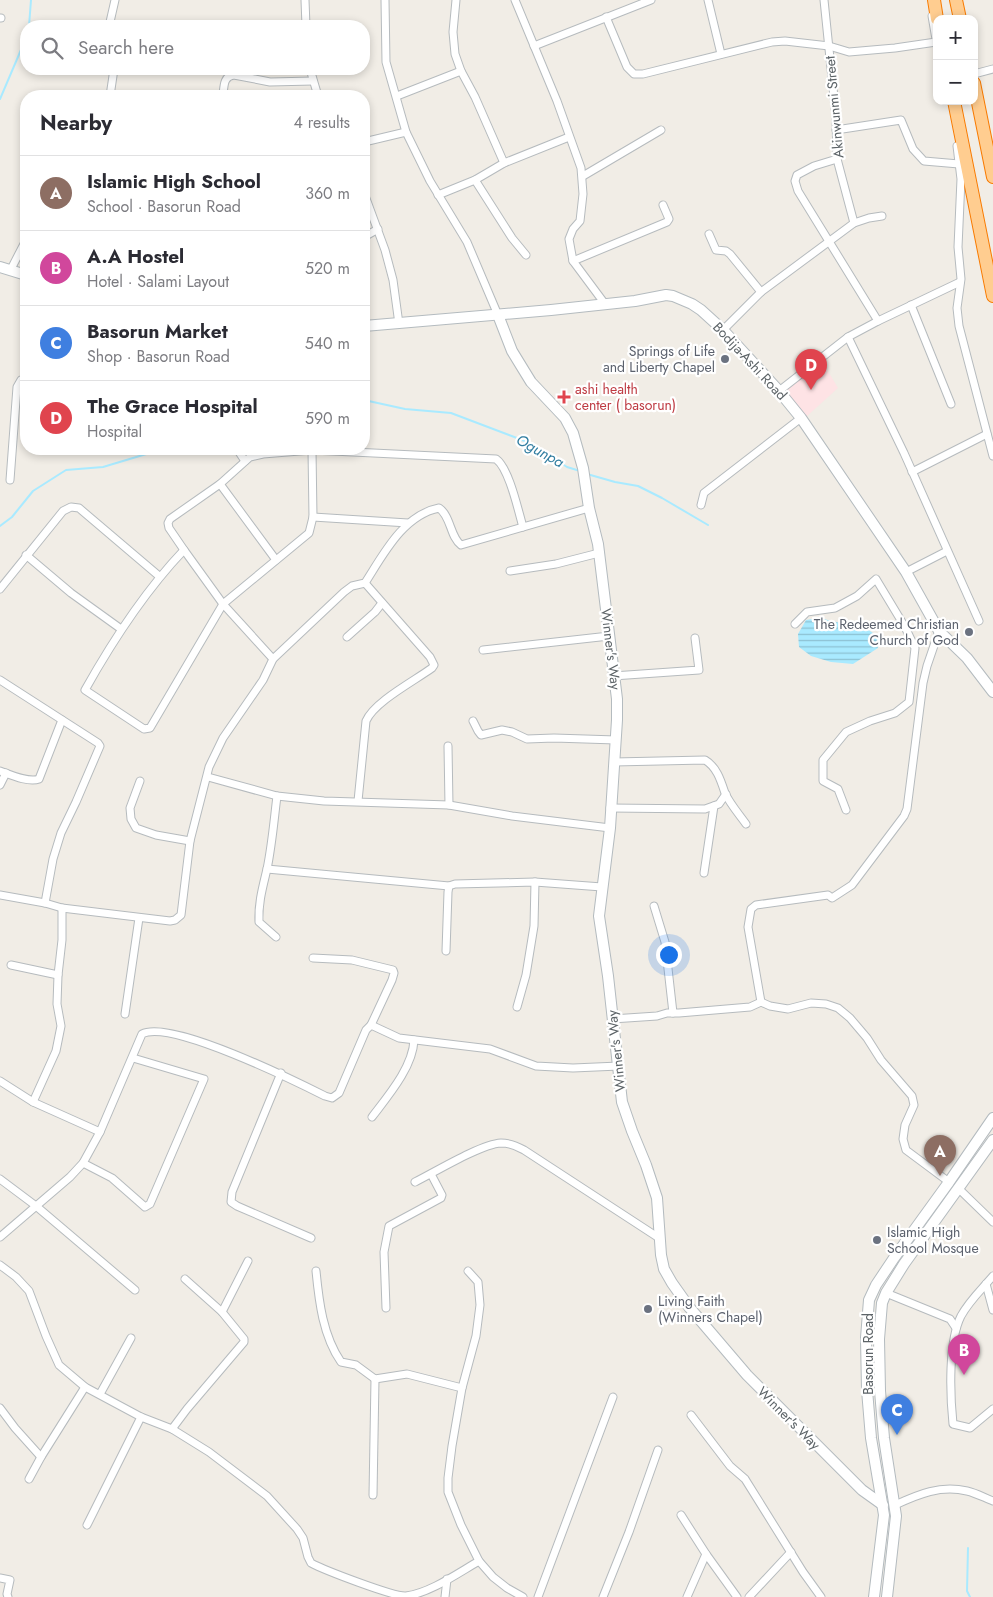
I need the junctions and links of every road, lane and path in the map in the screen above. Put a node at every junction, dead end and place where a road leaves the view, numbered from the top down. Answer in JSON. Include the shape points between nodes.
{"nodes":[{"id":1,"x":114,"y":0,"type":"edge"},
{"id":2,"x":305,"y":0,"type":"edge"},
{"id":3,"x":385,"y":0,"type":"edge"},
{"id":4,"x":456,"y":0,"type":"edge"},
{"id":5,"x":509,"y":0,"type":"edge"},
{"id":6,"x":515,"y":0,"type":"edge"},
{"id":7,"x":651,"y":0,"type":"edge"},
{"id":8,"x":708,"y":0,"type":"edge"},
{"id":9,"x":824,"y":0,"type":"edge"},
{"id":10,"x":929,"y":0,"type":"edge"},
{"id":11,"x":934,"y":0,"type":"edge"},
{"id":12,"x":957,"y":1,"type":"edge"},
{"id":13,"x":936,"y":15,"type":"edge"},
{"id":14,"x":959,"y":15,"type":"edge"},
{"id":15,"x":606,"y":17,"type":"junction"},
{"id":16,"x":110,"y":20,"type":"edge"},
{"id":17,"x":306,"y":20,"type":"edge"},
{"id":18,"x":933,"y":25,"type":"edge"},
{"id":19,"x":933,"y":44,"type":"edge"},
{"id":20,"x":534,"y":46,"type":"junction"},
{"id":21,"x":828,"y":46,"type":"junction"},
{"id":22,"x":721,"y":54,"type":"junction"},
{"id":23,"x":993,"y":69,"type":"edge"},
{"id":24,"x":461,"y":71,"type":"junction"},
{"id":25,"x":978,"y":73,"type":"edge"},
{"id":26,"x":113,"y":75,"type":"edge"},
{"id":27,"x":234,"y":75,"type":"edge"},
{"id":28,"x":234,"y":75,"type":"edge"},
{"id":29,"x":312,"y":75,"type":"edge"},
{"id":30,"x":313,"y":81,"type":"junction"},
{"id":31,"x":111,"y":90,"type":"edge"},
{"id":32,"x":224,"y":90,"type":"edge"},
{"id":33,"x":316,"y":90,"type":"edge"},
{"id":34,"x":397,"y":96,"type":"junction"},
{"id":35,"x":978,"y":103,"type":"edge"},
{"id":36,"x":949,"y":105,"type":"edge"},
{"id":37,"x":955,"y":105,"type":"edge"},
{"id":38,"x":661,"y":130,"type":"dead end"},
{"id":39,"x":836,"y":130,"type":"junction"},
{"id":40,"x":406,"y":132,"type":"junction"},
{"id":41,"x":569,"y":137,"type":"junction"},
{"id":42,"x":370,"y":141,"type":"edge"},
{"id":43,"x":838,"y":159,"type":"junction"},
{"id":44,"x":504,"y":164,"type":"junction"},
{"id":45,"x":959,"y":164,"type":"junction"},
{"id":46,"x":583,"y":176,"type":"junction"},
{"id":47,"x":993,"y":177,"type":"edge"},
{"id":48,"x":475,"y":180,"type":"junction"},
{"id":49,"x":438,"y":195,"type":"junction"},
{"id":50,"x":664,"y":205,"type":"dead end"},
{"id":51,"x":370,"y":208,"type":"edge"},
{"id":52,"x":882,"y":216,"type":"dead end"},
{"id":53,"x":854,"y":223,"type":"junction"},
{"id":54,"x":378,"y":229,"type":"junction"},
{"id":55,"x":370,"y":234,"type":"edge"},
{"id":56,"x":710,"y":234,"type":"dead end"},
{"id":57,"x":829,"y":242,"type":"junction"},
{"id":58,"x":20,"y":252,"type":"edge"},
{"id":59,"x":526,"y":255,"type":"dead end"},
{"id":60,"x":573,"y":261,"type":"junction"},
{"id":61,"x":0,"y":267,"type":"edge"},
{"id":62,"x":10,"y":271,"type":"junction"},
{"id":63,"x":20,"y":274,"type":"edge"},
{"id":64,"x":960,"y":282,"type":"junction"},
{"id":65,"x":761,"y":292,"type":"junction"},
{"id":66,"x":993,"y":296,"type":"edge"},
{"id":67,"x":605,"y":304,"type":"junction"},
{"id":68,"x":911,"y":305,"type":"junction"},
{"id":69,"x":498,"y":315,"type":"junction"},
{"id":70,"x":878,"y":321,"type":"junction"},
{"id":71,"x":399,"y":324,"type":"junction"},
{"id":72,"x":370,"y":326,"type":"edge"},
{"id":73,"x":723,"y":330,"type":"junction"},
{"id":74,"x":848,"y":337,"type":"junction"},
{"id":75,"x":20,"y":382,"type":"edge"},
{"id":76,"x":780,"y":391,"type":"junction"},
{"id":77,"x":951,"y":404,"type":"dead end"},
{"id":78,"x":801,"y":418,"type":"junction"},
{"id":79,"x":987,"y":434,"type":"junction"},
{"id":80,"x":370,"y":453,"type":"edge"},
{"id":81,"x":241,"y":455,"type":"edge"},
{"id":82,"x":259,"y":455,"type":"edge"},
{"id":83,"x":312,"y":455,"type":"edge"},
{"id":84,"x":993,"y":456,"type":"edge"},
{"id":85,"x":245,"y":461,"type":"junction"},
{"id":86,"x":912,"y":472,"type":"junction"},
{"id":87,"x":10,"y":480,"type":"dead end"},
{"id":88,"x":220,"y":484,"type":"junction"},
{"id":89,"x":700,"y":505,"type":"dead end"},
{"id":90,"x":589,"y":508,"type":"junction"},
{"id":91,"x":313,"y":516,"type":"junction"},
{"id":92,"x":408,"y":523,"type":"junction"},
{"id":93,"x":523,"y":527,"type":"junction"},
{"id":94,"x":184,"y":550,"type":"junction"},
{"id":95,"x":947,"y":551,"type":"junction"},
{"id":96,"x":600,"y":553,"type":"junction"},
{"id":97,"x":26,"y":555,"type":"junction"},
{"id":98,"x":276,"y":560,"type":"junction"},
{"id":99,"x":510,"y":572,"type":"dead end"},
{"id":100,"x":906,"y":572,"type":"junction"},
{"id":101,"x":159,"y":576,"type":"junction"},
{"id":102,"x":365,"y":583,"type":"junction"},
{"id":103,"x":0,"y":589,"type":"edge"},
{"id":104,"x":382,"y":603,"type":"junction"},
{"id":105,"x":223,"y":604,"type":"junction"},
{"id":106,"x":979,"y":621,"type":"dead end"},
{"id":107,"x":795,"y":624,"type":"dead end"},
{"id":108,"x":121,"y":629,"type":"junction"},
{"id":109,"x":939,"y":630,"type":"junction"},
{"id":110,"x":609,"y":636,"type":"junction"},
{"id":111,"x":347,"y":637,"type":"dead end"},
{"id":112,"x":695,"y":638,"type":"dead end"},
{"id":113,"x":483,"y":650,"type":"dead end"},
{"id":114,"x":272,"y":659,"type":"junction"},
{"id":115,"x":613,"y":676,"type":"junction"},
{"id":116,"x":0,"y":680,"type":"edge"},
{"id":117,"x":993,"y":692,"type":"edge"},
{"id":118,"x":62,"y":720,"type":"junction"},
{"id":119,"x":473,"y":721,"type":"dead end"},
{"id":120,"x":616,"y":740,"type":"junction"},
{"id":121,"x":448,"y":746,"type":"dead end"},
{"id":122,"x":614,"y":762,"type":"junction"},
{"id":123,"x":3,"y":772,"type":"edge"},
{"id":124,"x":208,"y":777,"type":"junction"},
{"id":125,"x":140,"y":781,"type":"dead end"},
{"id":126,"x":0,"y":785,"type":"edge"},
{"id":127,"x":726,"y":794,"type":"junction"},
{"id":128,"x":277,"y":796,"type":"junction"},
{"id":129,"x":358,"y":801,"type":"junction"},
{"id":130,"x":448,"y":805,"type":"junction"},
{"id":131,"x":714,"y":806,"type":"junction"},
{"id":132,"x":610,"y":808,"type":"junction"},
{"id":133,"x":846,"y":810,"type":"dead end"},
{"id":134,"x":746,"y":824,"type":"dead end"},
{"id":135,"x":610,"y":828,"type":"junction"},
{"id":136,"x":190,"y":841,"type":"junction"},
{"id":137,"x":267,"y":869,"type":"junction"},
{"id":138,"x":704,"y":873,"type":"dead end"},
{"id":139,"x":535,"y":882,"type":"junction"},
{"id":140,"x":449,"y":886,"type":"junction"},
{"id":141,"x":602,"y":886,"type":"junction"},
{"id":142,"x":0,"y":895,"type":"edge"},
{"id":143,"x":45,"y":903,"type":"junction"},
{"id":144,"x":654,"y":906,"type":"dead end"},
{"id":145,"x":62,"y":908,"type":"junction"},
{"id":146,"x":139,"y":918,"type":"junction"},
{"id":147,"x":276,"y":937,"type":"dead end"},
{"id":148,"x":446,"y":951,"type":"dead end"},
{"id":149,"x":313,"y":958,"type":"dead end"},
{"id":150,"x":12,"y":966,"type":"dead end"},
{"id":151,"x":58,"y":975,"type":"junction"},
{"id":152,"x":761,"y":1002,"type":"junction"},
{"id":153,"x":517,"y":1007,"type":"dead end"},
{"id":154,"x":674,"y":1013,"type":"junction"},
{"id":155,"x":125,"y":1014,"type":"dead end"},
{"id":156,"x":612,"y":1019,"type":"junction"},
{"id":157,"x":371,"y":1025,"type":"junction"},
{"id":158,"x":414,"y":1040,"type":"junction"},
{"id":159,"x":133,"y":1058,"type":"junction"},
{"id":160,"x":619,"y":1066,"type":"junction"},
{"id":161,"x":281,"y":1074,"type":"junction"},
{"id":162,"x":0,"y":1081,"type":"edge"},
{"id":163,"x":33,"y":1102,"type":"junction"},
{"id":164,"x":372,"y":1117,"type":"dead end"},
{"id":165,"x":993,"y":1118,"type":"edge"},
{"id":166,"x":100,"y":1132,"type":"junction"},
{"id":167,"x":993,"y":1140,"type":"edge"},
{"id":168,"x":83,"y":1163,"type":"junction"},
{"id":169,"x":431,"y":1174,"type":"junction"},
{"id":170,"x":0,"y":1179,"type":"edge"},
{"id":171,"x":415,"y":1182,"type":"dead end"},
{"id":172,"x":954,"y":1185,"type":"junction"},
{"id":173,"x":36,"y":1206,"type":"junction"},
{"id":174,"x":993,"y":1222,"type":"edge"},
{"id":175,"x":0,"y":1237,"type":"edge"},
{"id":176,"x":311,"y":1238,"type":"dead end"},
{"id":177,"x":659,"y":1238,"type":"junction"},
{"id":178,"x":894,"y":1258,"type":"junction"},
{"id":179,"x":248,"y":1261,"type":"dead end"},
{"id":180,"x":904,"y":1264,"type":"junction"},
{"id":181,"x":0,"y":1265,"type":"edge"},
{"id":182,"x":316,"y":1271,"type":"dead end"},
{"id":183,"x":468,"y":1271,"type":"dead end"},
{"id":184,"x":993,"y":1276,"type":"edge"},
{"id":185,"x":185,"y":1279,"type":"dead end"},
{"id":186,"x":986,"y":1284,"type":"junction"},
{"id":187,"x":135,"y":1290,"type":"dead end"},
{"id":188,"x":886,"y":1293,"type":"junction"},
{"id":189,"x":386,"y":1308,"type":"dead end"},
{"id":190,"x":993,"y":1310,"type":"edge"},
{"id":191,"x":222,"y":1312,"type":"junction"},
{"id":192,"x":956,"y":1328,"type":"junction"},
{"id":193,"x":131,"y":1338,"type":"dead end"},
{"id":194,"x":376,"y":1379,"type":"junction"},
{"id":195,"x":85,"y":1388,"type":"junction"},
{"id":196,"x":462,"y":1388,"type":"junction"},
{"id":197,"x":100,"y":1394,"type":"junction"},
{"id":198,"x":612,"y":1397,"type":"dead end"},
{"id":199,"x":0,"y":1408,"type":"edge"},
{"id":200,"x":993,"y":1409,"type":"edge"},
{"id":201,"x":691,"y":1415,"type":"dead end"},
{"id":202,"x":141,"y":1417,"type":"junction"},
{"id":203,"x":172,"y":1429,"type":"junction"},
{"id":204,"x":658,"y":1450,"type":"dead end"},
{"id":205,"x":41,"y":1457,"type":"junction"},
{"id":206,"x":29,"y":1479,"type":"dead end"},
{"id":207,"x":373,"y":1495,"type":"dead end"},
{"id":208,"x":993,"y":1501,"type":"edge"},
{"id":209,"x":883,"y":1504,"type":"junction"},
{"id":210,"x":895,"y":1505,"type":"junction"},
{"id":211,"x":681,"y":1515,"type":"dead end"},
{"id":212,"x":87,"y":1525,"type":"dead end"},
{"id":213,"x":791,"y":1552,"type":"junction"},
{"id":214,"x":706,"y":1554,"type":"junction"},
{"id":215,"x":479,"y":1561,"type":"junction"},
{"id":216,"x":0,"y":1578,"type":"edge"},
{"id":217,"x":447,"y":1580,"type":"junction"},
{"id":218,"x":400,"y":1596,"type":"edge"},
{"id":219,"x":8,"y":1597,"type":"edge"},
{"id":220,"x":445,"y":1597,"type":"edge"},
{"id":221,"x":523,"y":1597,"type":"edge"},
{"id":222,"x":538,"y":1597,"type":"edge"},
{"id":223,"x":604,"y":1597,"type":"edge"},
{"id":224,"x":687,"y":1597,"type":"edge"},
{"id":225,"x":738,"y":1597,"type":"edge"},
{"id":226,"x":749,"y":1597,"type":"edge"},
{"id":227,"x":821,"y":1597,"type":"edge"},
{"id":228,"x":874,"y":1597,"type":"edge"},
{"id":229,"x":887,"y":1597,"type":"edge"}],
"edges":[{"from":1,"to":16,"type":"street"},
{"from":2,"to":17,"type":"street"},
{"from":3,"to":34,"type":"street","via":[[386,62]]},
{"from":4,"to":24,"type":"street","via":[[453,45]]},
{"from":5,"to":6,"type":"street"},
{"from":6,"to":20,"type":"street"},
{"from":7,"to":15,"type":"street"},
{"from":8,"to":22,"type":"street"},
{"from":9,"to":21,"type":"street","name":"Akinwunmi Street"},
{"from":10,"to":18,"type":"street"},
{"from":11,"to":13,"type":"highway"},
{"from":12,"to":14,"type":"highway"},
{"from":15,"to":20,"type":"street"},
{"from":15,"to":22,"type":"street","via":[[627,68],[634,74]]},
{"from":19,"to":21,"type":"street","via":[[849,52]]},
{"from":20,"to":41,"type":"street"},
{"from":21,"to":22,"type":"street","via":[[772,42]]},
{"from":21,"to":39,"type":"street","name":"Akinwunmi Street"},
{"from":23,"to":25,"type":"street"},
{"from":24,"to":34,"type":"street"},
{"from":24,"to":44,"type":"street"},
{"from":26,"to":31,"type":"street"},
{"from":27,"to":32,"type":"street","via":[[226,78]]},
{"from":28,"to":30,"type":"street","via":[[270,82]]},
{"from":29,"to":30,"type":"street"},
{"from":30,"to":33,"type":"street"},
{"from":34,"to":40,"type":"street"},
{"from":35,"to":47,"type":"highway"},
{"from":36,"to":45,"type":"street"},
{"from":37,"to":66,"type":"highway"},
{"from":38,"to":46,"type":"street"},
{"from":39,"to":43,"type":"street","name":"Akinwunmi Street"},
{"from":39,"to":45,"type":"street","via":[[901,120],[913,149],[924,161]]},
{"from":40,"to":42,"type":"street"},
{"from":40,"to":49,"type":"street"},
{"from":41,"to":44,"type":"street"},
{"from":41,"to":46,"type":"street"},
{"from":43,"to":53,"type":"street","name":"Akinwunmi Street"},
{"from":43,"to":57,"type":"street","via":[[804,171],[797,175],[796,181],[798,191]]},
{"from":44,"to":48,"type":"street"},
{"from":45,"to":64,"type":"street"},
{"from":46,"to":60,"type":"street","via":[[580,221],[569,239]]},
{"from":48,"to":49,"type":"street"},
{"from":48,"to":59,"type":"street"},
{"from":49,"to":69,"type":"street","via":[[467,242]]},
{"from":50,"to":60,"type":"street","via":[[668,222]]},
{"from":51,"to":54,"type":"street"},
{"from":52,"to":53,"type":"street"},
{"from":53,"to":57,"type":"street"},
{"from":54,"to":55,"type":"street"},
{"from":54,"to":71,"type":"street","via":[[394,280]]},
{"from":56,"to":65,"type":"street","via":[[716,250],[730,254]]},
{"from":57,"to":65,"type":"street"},
{"from":57,"to":70,"type":"street"},
{"from":58,"to":62,"type":"street"},
{"from":60,"to":67,"type":"street"},
{"from":61,"to":62,"type":"street"},
{"from":62,"to":63,"type":"street"},
{"from":64,"to":68,"type":"street"},
{"from":64,"to":79,"type":"street","via":[[959,326]]},
{"from":65,"to":73,"type":"street"},
{"from":67,"to":69,"type":"street","name":"Bodija-Ashi Road"},
{"from":67,"to":73,"type":"street","name":"Bodija-Ashi Road","via":[[658,295],[674,296],[701,310]]},
{"from":68,"to":70,"type":"street"},
{"from":68,"to":77,"type":"street"},
{"from":69,"to":71,"type":"street","name":"Bodija-Ashi Road"},
{"from":69,"to":90,"type":"street","name":"Winner's Way","via":[[522,369],[565,418],[573,433]]},
{"from":70,"to":74,"type":"street"},
{"from":71,"to":72,"type":"street","name":"Bodija-Ashi Road"},
{"from":73,"to":76,"type":"street","name":"Bodija-Ashi Road"},
{"from":74,"to":76,"type":"street"},
{"from":74,"to":86,"type":"street"},
{"from":75,"to":87,"type":"street"},
{"from":76,"to":78,"type":"street","name":"Bodija-Ashi Road"},
{"from":78,"to":89,"type":"street","via":[[704,493]]},
{"from":78,"to":100,"type":"street","name":"Bodija-Ashi Road"},
{"from":79,"to":84,"type":"street"},
{"from":79,"to":86,"type":"street"},
{"from":80,"to":93,"type":"street","via":[[499,460],[507,474]]},
{"from":81,"to":85,"type":"street"},
{"from":82,"to":85,"type":"street"},
{"from":83,"to":91,"type":"street"},
{"from":85,"to":88,"type":"street"},
{"from":86,"to":95,"type":"street"},
{"from":88,"to":94,"type":"street","via":[[170,519],[169,528]]},
{"from":88,"to":98,"type":"street"},
{"from":90,"to":93,"type":"street"},
{"from":90,"to":96,"type":"street","name":"Winner's Way"},
{"from":91,"to":92,"type":"street"},
{"from":91,"to":98,"type":"street","via":[[309,533]]},
{"from":92,"to":93,"type":"street","via":[[439,508],[461,545]]},
{"from":92,"to":102,"type":"street"},
{"from":94,"to":101,"type":"street"},
{"from":94,"to":105,"type":"street"},
{"from":95,"to":100,"type":"street"},
{"from":95,"to":106,"type":"street"},
{"from":96,"to":99,"type":"street"},
{"from":96,"to":110,"type":"street","name":"Winner's Way"},
{"from":97,"to":101,"type":"street","via":[[63,511],[75,507]]},
{"from":97,"to":103,"type":"street"},
{"from":97,"to":108,"type":"street"},
{"from":98,"to":105,"type":"street"},
{"from":100,"to":109,"type":"street","name":"Bodija-Ashi Road"},
{"from":101,"to":108,"type":"street"},
{"from":102,"to":104,"type":"street"},
{"from":102,"to":114,"type":"street","via":[[344,592]]},
{"from":104,"to":111,"type":"street"},
{"from":104,"to":129,"type":"street","via":[[434,665],[370,713],[366,721]]},
{"from":105,"to":108,"type":"street","via":[[148,729],[85,690]]},
{"from":105,"to":114,"type":"street"},
{"from":107,"to":133,"type":"street","via":[[807,612],[835,608],[857,596],[876,579],[915,648],[909,702],[895,713],[846,732],[823,760],[823,781],[838,789]]},
{"from":109,"to":117,"type":"street","name":"Bodija-Ashi Road","via":[[968,658]]},
{"from":109,"to":152,"type":"street","via":[[923,683],[907,808],[900,823],[852,885],[832,898],[828,895],[790,899],[756,905],[751,909],[748,927]]},
{"from":110,"to":113,"type":"street"},
{"from":110,"to":115,"type":"street","name":"Winner's Way"},
{"from":112,"to":115,"type":"street","via":[[699,670]]},
{"from":114,"to":124,"type":"street","via":[[263,680],[223,738],[212,759]]},
{"from":115,"to":120,"type":"street","name":"Winner's Way","via":[[617,699]]},
{"from":116,"to":118,"type":"street"},
{"from":118,"to":123,"type":"street","via":[[39,779],[35,781]]},
{"from":118,"to":143,"type":"street","via":[[100,746],[61,833]]},
{"from":119,"to":120,"type":"street","via":[[481,734],[502,730],[527,739]]},
{"from":120,"to":122,"type":"street","name":"Winner's Way"},
{"from":121,"to":130,"type":"street"},
{"from":122,"to":127,"type":"street","via":[[705,760],[710,762]]},
{"from":122,"to":132,"type":"street","name":"Winner's Way"},
{"from":123,"to":126,"type":"street"},
{"from":124,"to":128,"type":"street"},
{"from":124,"to":136,"type":"street"},
{"from":125,"to":136,"type":"street","via":[[130,804],[136,828]]},
{"from":127,"to":131,"type":"street"},
{"from":127,"to":134,"type":"street"},
{"from":128,"to":129,"type":"street"},
{"from":128,"to":137,"type":"street"},
{"from":129,"to":130,"type":"street"},
{"from":130,"to":135,"type":"street"},
{"from":131,"to":132,"type":"street","via":[[704,809]]},
{"from":131,"to":138,"type":"street"},
{"from":132,"to":135,"type":"street","name":"Winner's Way"},
{"from":135,"to":141,"type":"street","name":"Winner's Way"},
{"from":136,"to":146,"type":"street","via":[[180,915],[170,921]]},
{"from":137,"to":140,"type":"street"},
{"from":137,"to":147,"type":"street","via":[[259,922]]},
{"from":139,"to":140,"type":"street"},
{"from":139,"to":141,"type":"street"},
{"from":139,"to":153,"type":"street","via":[[534,926]]},
{"from":140,"to":148,"type":"street"},
{"from":141,"to":156,"type":"street","name":"Winner's Way","via":[[599,926]]},
{"from":142,"to":143,"type":"street"},
{"from":143,"to":145,"type":"street"},
{"from":144,"to":154,"type":"street","via":[[667,955]]},
{"from":145,"to":146,"type":"street"},
{"from":145,"to":151,"type":"street"},
{"from":146,"to":155,"type":"street"},
{"from":149,"to":157,"type":"street","via":[[352,960],[393,970],[392,980]]},
{"from":150,"to":151,"type":"street"},
{"from":151,"to":163,"type":"street","via":[[57,1004],[61,1026],[56,1051]]},
{"from":152,"to":154,"type":"street","via":[[750,1007]]},
{"from":152,"to":172,"type":"street","via":[[788,1009],[810,1003],[826,1004],[838,1008],[850,1018],[912,1096],[914,1106],[903,1140],[906,1150]]},
{"from":154,"to":156,"type":"street"},
{"from":156,"to":160,"type":"street","name":"Winner's Way"},
{"from":157,"to":158,"type":"street","via":[[399,1038]]},
{"from":157,"to":161,"type":"street","via":[[332,1098]]},
{"from":158,"to":160,"type":"street","via":[[490,1049],[536,1066]]},
{"from":158,"to":164,"type":"street","via":[[404,1072]]},
{"from":159,"to":161,"type":"street","via":[[142,1034],[154,1030],[205,1044]]},
{"from":159,"to":166,"type":"street"},
{"from":159,"to":168,"type":"street","via":[[204,1079],[150,1204],[145,1206],[112,1178]]},
{"from":160,"to":177,"type":"street","name":"Winner's Way","via":[[624,1107],[657,1198]]},
{"from":161,"to":176,"type":"street","via":[[232,1192],[231,1202]]},
{"from":162,"to":163,"type":"street"},
{"from":163,"to":166,"type":"street"},
{"from":165,"to":172,"type":"street","name":"Basorun Road"},
{"from":166,"to":168,"type":"street"},
{"from":167,"to":172,"type":"street","name":"Basorun Road"},
{"from":168,"to":173,"type":"street"},
{"from":169,"to":171,"type":"street"},
{"from":169,"to":177,"type":"street","via":[[486,1147],[509,1144],[524,1150]]},
{"from":169,"to":189,"type":"street","via":[[441,1198],[389,1226],[384,1252]]},
{"from":170,"to":173,"type":"street"},
{"from":172,"to":174,"type":"street"},
{"from":172,"to":178,"type":"street","name":"Basorun Road"},
{"from":172,"to":180,"type":"street","name":"Basorun Road"},
{"from":173,"to":175,"type":"street"},
{"from":173,"to":187,"type":"street"},
{"from":177,"to":209,"type":"street","name":"Winner's Way","via":[[662,1262],[672,1283],[726,1352],[862,1490]]},
{"from":178,"to":180,"type":"street"},
{"from":178,"to":209,"type":"street","name":"Basorun Road","via":[[869,1300],[866,1338],[871,1438]]},
{"from":179,"to":191,"type":"street"},
{"from":180,"to":188,"type":"street","name":"Basorun Road"},
{"from":181,"to":195,"type":"street","via":[[29,1291],[56,1359]]},
{"from":182,"to":194,"type":"street","via":[[319,1305],[334,1352],[341,1362],[356,1365]]},
{"from":183,"to":196,"type":"street","via":[[478,1282],[480,1305],[476,1336]]},
{"from":184,"to":186,"type":"street"},
{"from":185,"to":191,"type":"street"},
{"from":186,"to":190,"type":"street"},
{"from":186,"to":192,"type":"street","via":[[969,1303]]},
{"from":188,"to":192,"type":"street","via":[[950,1319]]},
{"from":188,"to":210,"type":"street","name":"Basorun Road","via":[[880,1312],[880,1391]]},
{"from":191,"to":203,"type":"street","via":[[244,1342]]},
{"from":192,"to":200,"type":"street","via":[[951,1382],[953,1424],[970,1428]]},
{"from":193,"to":197,"type":"street"},
{"from":194,"to":196,"type":"street","via":[[407,1374]]},
{"from":194,"to":207,"type":"street"},
{"from":195,"to":197,"type":"street"},
{"from":195,"to":205,"type":"street"},
{"from":196,"to":215,"type":"street","via":[[449,1464],[448,1492]]},
{"from":197,"to":202,"type":"street"},
{"from":198,"to":222,"type":"street"},
{"from":199,"to":205,"type":"street"},
{"from":201,"to":213,"type":"street","via":[[730,1466],[745,1479]]},
{"from":202,"to":203,"type":"street"},
{"from":202,"to":212,"type":"street"},
{"from":203,"to":218,"type":"street","via":[[267,1496],[303,1538],[311,1563]]},
{"from":204,"to":223,"type":"street"},
{"from":205,"to":206,"type":"street"},
{"from":208,"to":210,"type":"street","via":[[968,1491],[944,1490],[928,1491]]},
{"from":209,"to":228,"type":"street","name":"Basorun Road"},
{"from":210,"to":229,"type":"street","name":"Basorun Road","via":[[896,1530]]},
{"from":211,"to":214,"type":"street"},
{"from":213,"to":226,"type":"street"},
{"from":213,"to":227,"type":"street"},
{"from":214,"to":224,"type":"street"},
{"from":214,"to":225,"type":"street"},
{"from":215,"to":217,"type":"street"},
{"from":215,"to":221,"type":"street","via":[[493,1577]]},
{"from":216,"to":219,"type":"street","via":[[10,1580]]},
{"from":217,"to":218,"type":"street","via":[[420,1592]]},
{"from":217,"to":220,"type":"street"}]}
